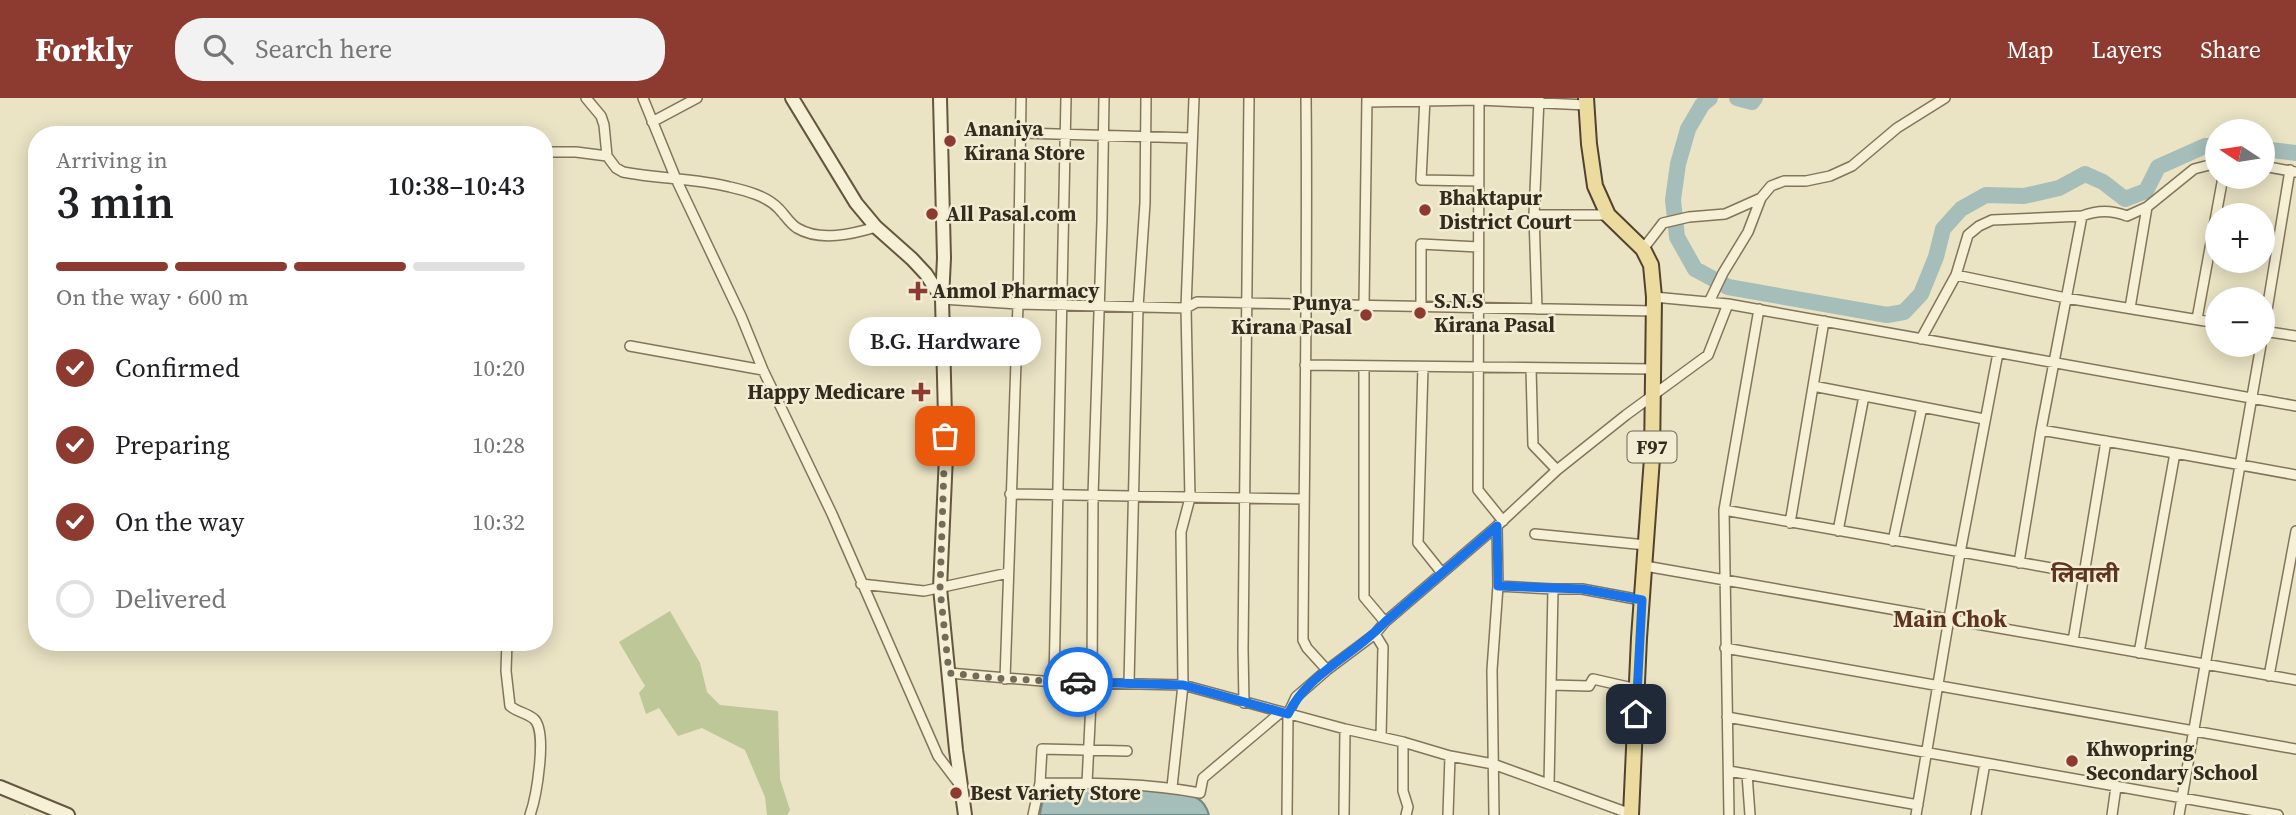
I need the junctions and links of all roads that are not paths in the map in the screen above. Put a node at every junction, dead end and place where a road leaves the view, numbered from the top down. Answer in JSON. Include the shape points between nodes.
{"nodes":[{"id":1,"x":586,"y":98,"type":"edge"},
{"id":2,"x":643,"y":98,"type":"edge"},
{"id":3,"x":697,"y":98,"type":"edge"},
{"id":4,"x":792,"y":98,"type":"edge"},
{"id":5,"x":940,"y":98,"type":"edge"},
{"id":6,"x":1021,"y":98,"type":"edge"},
{"id":7,"x":1066,"y":98,"type":"edge"},
{"id":8,"x":1104,"y":98,"type":"edge"},
{"id":9,"x":1146,"y":98,"type":"edge"},
{"id":10,"x":1194,"y":98,"type":"edge"},
{"id":11,"x":1249,"y":98,"type":"edge"},
{"id":12,"x":1306,"y":98,"type":"edge"},
{"id":13,"x":1945,"y":98,"type":"edge"},
{"id":14,"x":1425,"y":99,"type":"edge"},
{"id":15,"x":1479,"y":99,"type":"edge"},
{"id":16,"x":1367,"y":100,"type":"edge"},
{"id":17,"x":1539,"y":100,"type":"edge"},
{"id":18,"x":1586,"y":102,"type":"edge"},
{"id":19,"x":652,"y":122,"type":"junction"},
{"id":20,"x":1022,"y":133,"type":"junction"},
{"id":21,"x":1065,"y":133,"type":"junction"},
{"id":22,"x":1103,"y":135,"type":"junction"},
{"id":23,"x":1144,"y":137,"type":"junction"},
{"id":24,"x":1192,"y":138,"type":"junction"},
{"id":25,"x":553,"y":152,"type":"edge"},
{"id":26,"x":607,"y":156,"type":"junction"},
{"id":27,"x":2205,"y":166,"type":"edge"},
{"id":28,"x":2275,"y":168,"type":"edge"},
{"id":29,"x":2293,"y":171,"type":"edge"},
{"id":30,"x":676,"y":179,"type":"junction"},
{"id":31,"x":1478,"y":181,"type":"junction"},
{"id":32,"x":2221,"y":189,"type":"edge"},
{"id":33,"x":1760,"y":198,"type":"junction"},
{"id":34,"x":2147,"y":207,"type":"junction"},
{"id":35,"x":1534,"y":215,"type":"junction"},
{"id":36,"x":1608,"y":215,"type":"junction"},
{"id":37,"x":2082,"y":216,"type":"junction"},
{"id":38,"x":876,"y":227,"type":"junction"},
{"id":39,"x":1478,"y":247,"type":"junction"},
{"id":40,"x":1643,"y":249,"type":"junction"},
{"id":41,"x":1956,"y":275,"type":"junction"},
{"id":42,"x":2271,"y":287,"type":"edge"},
{"id":43,"x":1712,"y":297,"type":"junction"},
{"id":44,"x":2066,"y":298,"type":"junction"},
{"id":45,"x":942,"y":299,"type":"junction"},
{"id":46,"x":1246,"y":303,"type":"junction"},
{"id":47,"x":1018,"y":304,"type":"junction"},
{"id":48,"x":1308,"y":304,"type":"junction"},
{"id":49,"x":1655,"y":304,"type":"junction"},
{"id":50,"x":1728,"y":304,"type":"junction"},
{"id":51,"x":1063,"y":305,"type":"junction"},
{"id":52,"x":1364,"y":305,"type":"junction"},
{"id":53,"x":1421,"y":306,"type":"junction"},
{"id":54,"x":1100,"y":307,"type":"junction"},
{"id":55,"x":1138,"y":307,"type":"junction"},
{"id":56,"x":1477,"y":307,"type":"junction"},
{"id":57,"x":1186,"y":308,"type":"junction"},
{"id":58,"x":2130,"y":308,"type":"junction"},
{"id":59,"x":1537,"y":309,"type":"junction"},
{"id":60,"x":1759,"y":309,"type":"junction"},
{"id":61,"x":2197,"y":319,"type":"junction"},
{"id":62,"x":1824,"y":321,"type":"junction"},
{"id":63,"x":2205,"y":321,"type":"edge"},
{"id":64,"x":2275,"y":333,"type":"edge"},
{"id":65,"x":2296,"y":336,"type":"edge"},
{"id":66,"x":1921,"y":339,"type":"junction"},
{"id":67,"x":630,"y":346,"type":"dead end"},
{"id":68,"x":1998,"y":353,"type":"junction"},
{"id":69,"x":2259,"y":357,"type":"edge"},
{"id":70,"x":2053,"y":363,"type":"junction"},
{"id":71,"x":1305,"y":365,"type":"junction"},
{"id":72,"x":1364,"y":367,"type":"junction"},
{"id":73,"x":1423,"y":367,"type":"junction"},
{"id":74,"x":1477,"y":368,"type":"junction"},
{"id":75,"x":1531,"y":369,"type":"junction"},
{"id":76,"x":1654,"y":369,"type":"junction"},
{"id":77,"x":762,"y":370,"type":"junction"},
{"id":78,"x":1813,"y":386,"type":"junction"},
{"id":79,"x":1654,"y":394,"type":"junction"},
{"id":80,"x":1864,"y":396,"type":"junction"},
{"id":81,"x":2251,"y":398,"type":"junction"},
{"id":82,"x":2296,"y":406,"type":"edge"},
{"id":83,"x":1922,"y":407,"type":"junction"},
{"id":84,"x":1984,"y":419,"type":"junction"},
{"id":85,"x":2041,"y":430,"type":"junction"},
{"id":86,"x":2106,"y":441,"type":"junction"},
{"id":87,"x":2175,"y":453,"type":"junction"},
{"id":88,"x":2239,"y":465,"type":"junction"},
{"id":89,"x":1557,"y":470,"type":"junction"},
{"id":90,"x":2296,"y":475,"type":"edge"},
{"id":91,"x":1010,"y":494,"type":"junction"},
{"id":92,"x":1057,"y":495,"type":"junction"},
{"id":93,"x":1093,"y":496,"type":"junction"},
{"id":94,"x":1134,"y":497,"type":"junction"},
{"id":95,"x":1190,"y":498,"type":"junction"},
{"id":96,"x":1245,"y":499,"type":"junction"},
{"id":97,"x":1304,"y":499,"type":"junction"},
{"id":98,"x":1724,"y":510,"type":"junction"},
{"id":99,"x":1790,"y":523,"type":"junction"},
{"id":100,"x":1500,"y":524,"type":"junction"},
{"id":101,"x":1838,"y":531,"type":"junction"},
{"id":102,"x":2296,"y":531,"type":"edge"},
{"id":103,"x":1535,"y":534,"type":"dead end"},
{"id":104,"x":1893,"y":541,"type":"junction"},
{"id":105,"x":1646,"y":544,"type":"junction"},
{"id":106,"x":1960,"y":553,"type":"junction"},
{"id":107,"x":2019,"y":563,"type":"junction"},
{"id":108,"x":1645,"y":566,"type":"junction"},
{"id":109,"x":1008,"y":573,"type":"junction"},
{"id":110,"x":1442,"y":573,"type":"junction"},
{"id":111,"x":2085,"y":574,"type":"junction"},
{"id":112,"x":1725,"y":580,"type":"junction"},
{"id":113,"x":861,"y":584,"type":"junction"},
{"id":114,"x":1498,"y":586,"type":"junction"},
{"id":115,"x":940,"y":589,"type":"junction"},
{"id":116,"x":1553,"y":589,"type":"junction"},
{"id":117,"x":1642,"y":600,"type":"junction"},
{"id":118,"x":1950,"y":619,"type":"junction"},
{"id":119,"x":1385,"y":622,"type":"junction"},
{"id":120,"x":1374,"y":634,"type":"junction"},
{"id":121,"x":2073,"y":640,"type":"junction"},
{"id":122,"x":1725,"y":648,"type":"junction"},
{"id":123,"x":507,"y":651,"type":"edge"},
{"id":124,"x":2139,"y":653,"type":"junction"},
{"id":125,"x":2206,"y":664,"type":"junction"},
{"id":126,"x":1327,"y":670,"type":"junction"},
{"id":127,"x":949,"y":673,"type":"junction"},
{"id":128,"x":2269,"y":676,"type":"junction"},
{"id":129,"x":1005,"y":679,"type":"junction"},
{"id":130,"x":2296,"y":680,"type":"edge"},
{"id":131,"x":1054,"y":682,"type":"junction"},
{"id":132,"x":1092,"y":682,"type":"junction"},
{"id":133,"x":1129,"y":683,"type":"junction"},
{"id":134,"x":1183,"y":685,"type":"junction"},
{"id":135,"x":1551,"y":685,"type":"junction"},
{"id":136,"x":1938,"y":687,"type":"junction"},
{"id":137,"x":1637,"y":689,"type":"junction"},
{"id":138,"x":1244,"y":703,"type":"junction"},
{"id":139,"x":1284,"y":713,"type":"junction"},
{"id":140,"x":1727,"y":717,"type":"junction"},
{"id":141,"x":1345,"y":730,"type":"junction"},
{"id":142,"x":2193,"y":730,"type":"junction"},
{"id":143,"x":1381,"y":737,"type":"junction"},
{"id":144,"x":1403,"y":742,"type":"junction"},
{"id":145,"x":2296,"y":749,"type":"edge"},
{"id":146,"x":1088,"y":750,"type":"junction"},
{"id":147,"x":1127,"y":751,"type":"dead end"},
{"id":148,"x":1926,"y":752,"type":"junction"},
{"id":149,"x":1450,"y":756,"type":"junction"},
{"id":150,"x":1985,"y":763,"type":"junction"},
{"id":151,"x":1493,"y":764,"type":"junction"},
{"id":152,"x":1729,"y":771,"type":"junction"},
{"id":153,"x":1747,"y":774,"type":"junction"},
{"id":154,"x":1040,"y":783,"type":"junction"},
{"id":155,"x":1087,"y":783,"type":"junction"},
{"id":156,"x":1549,"y":784,"type":"junction"},
{"id":157,"x":0,"y":786,"type":"edge"},
{"id":158,"x":960,"y":786,"type":"junction"},
{"id":159,"x":1172,"y":787,"type":"junction"},
{"id":160,"x":2116,"y":787,"type":"junction"},
{"id":161,"x":2182,"y":799,"type":"junction"},
{"id":162,"x":1917,"y":810,"type":"edge"},
{"id":163,"x":2251,"y":813,"type":"edge"},
{"id":164,"x":1631,"y":814,"type":"edge"},
{"id":165,"x":68,"y":815,"type":"edge"},
{"id":166,"x":530,"y":815,"type":"edge"},
{"id":167,"x":965,"y":815,"type":"edge"},
{"id":168,"x":1032,"y":815,"type":"edge"},
{"id":169,"x":1287,"y":815,"type":"edge"},
{"id":170,"x":1343,"y":815,"type":"edge"},
{"id":171,"x":1406,"y":815,"type":"edge"},
{"id":172,"x":1448,"y":815,"type":"edge"},
{"id":173,"x":1494,"y":815,"type":"edge"},
{"id":174,"x":1729,"y":815,"type":"edge"},
{"id":175,"x":1750,"y":815,"type":"edge"},
{"id":176,"x":1976,"y":815,"type":"edge"},
{"id":177,"x":2112,"y":815,"type":"edge"},
{"id":178,"x":2179,"y":815,"type":"edge"},
{"id":179,"x":2278,"y":815,"type":"edge"}],
"edges":[{"from":1,"to":26,"type":"street","via":[[601,116]]},
{"from":2,"to":19,"type":"street"},
{"from":3,"to":19,"type":"street"},
{"from":4,"to":38,"type":"main road","via":[[836,172]]},
{"from":5,"to":45,"type":"main road"},
{"from":6,"to":20,"type":"street"},
{"from":7,"to":21,"type":"street"},
{"from":8,"to":22,"type":"street"},
{"from":9,"to":23,"type":"street"},
{"from":10,"to":24,"type":"street"},
{"from":11,"to":46,"type":"street"},
{"from":12,"to":48,"type":"street"},
{"from":13,"to":33,"type":"street","via":[[1897,128],[1852,166],[1830,176],[1784,181]]},
{"from":14,"to":15,"type":"street"},
{"from":14,"to":16,"type":"street"},
{"from":14,"to":31,"type":"street","via":[[1421,180]]},
{"from":15,"to":17,"type":"street"},
{"from":15,"to":31,"type":"street"},
{"from":16,"to":52,"type":"street"},
{"from":17,"to":18,"type":"street"},
{"from":17,"to":35,"type":"street"},
{"from":18,"to":36,"type":"main road","number":"F97","via":[[1595,186]]},
{"from":19,"to":30,"type":"street"},
{"from":20,"to":21,"type":"street"},
{"from":20,"to":47,"type":"street"},
{"from":21,"to":22,"type":"street"},
{"from":21,"to":51,"type":"street"},
{"from":22,"to":23,"type":"street"},
{"from":22,"to":54,"type":"street"},
{"from":23,"to":24,"type":"street"},
{"from":23,"to":55,"type":"street"},
{"from":24,"to":57,"type":"street"},
{"from":25,"to":26,"type":"street"},
{"from":26,"to":30,"type":"street","via":[[623,172]]},
{"from":27,"to":34,"type":"street","via":[[2194,169]]},
{"from":28,"to":29,"type":"street"},
{"from":29,"to":42,"type":"street"},
{"from":30,"to":38,"type":"street","via":[[728,186],[765,198],[794,227],[814,235]]},
{"from":30,"to":77,"type":"street"},
{"from":31,"to":39,"type":"street"},
{"from":32,"to":61,"type":"street"},
{"from":33,"to":40,"type":"street","via":[[1725,214],[1663,223]]},
{"from":33,"to":43,"type":"street","via":[[1748,232]]},
{"from":34,"to":37,"type":"street","via":[[2127,216],[2113,211]]},
{"from":34,"to":58,"type":"street"},
{"from":35,"to":36,"type":"street"},
{"from":35,"to":59,"type":"street"},
{"from":36,"to":40,"type":"main road","number":"F97"},
{"from":37,"to":41,"type":"street","via":[[2012,218],[1979,226],[1968,235]]},
{"from":37,"to":44,"type":"street"},
{"from":38,"to":45,"type":"main road","via":[[926,274]]},
{"from":39,"to":53,"type":"street","via":[[1421,244]]},
{"from":39,"to":56,"type":"street"},
{"from":40,"to":49,"type":"main road","number":"F97","via":[[1651,265]]},
{"from":41,"to":44,"type":"street"},
{"from":41,"to":66,"type":"street"},
{"from":43,"to":49,"type":"street"},
{"from":43,"to":50,"type":"street"},
{"from":44,"to":58,"type":"street"},
{"from":44,"to":70,"type":"street"},
{"from":45,"to":47,"type":"street"},
{"from":45,"to":115,"type":"main road","via":[[946,456]]},
{"from":46,"to":48,"type":"street"},
{"from":46,"to":57,"type":"street","via":[[1197,302]]},
{"from":46,"to":96,"type":"street"},
{"from":47,"to":51,"type":"street"},
{"from":47,"to":91,"type":"street"},
{"from":48,"to":52,"type":"street"},
{"from":48,"to":71,"type":"street"},
{"from":49,"to":59,"type":"street"},
{"from":49,"to":76,"type":"main road","number":"F97"},
{"from":50,"to":60,"type":"street"},
{"from":50,"to":79,"type":"street","via":[[1708,355]]},
{"from":51,"to":54,"type":"street"},
{"from":51,"to":92,"type":"street"},
{"from":52,"to":53,"type":"street"},
{"from":53,"to":56,"type":"street"},
{"from":54,"to":55,"type":"street"},
{"from":54,"to":93,"type":"street"},
{"from":55,"to":57,"type":"street"},
{"from":55,"to":94,"type":"street"},
{"from":56,"to":59,"type":"street"},
{"from":56,"to":74,"type":"street"},
{"from":57,"to":95,"type":"street"},
{"from":58,"to":61,"type":"street"},
{"from":60,"to":62,"type":"street"},
{"from":60,"to":98,"type":"street"},
{"from":61,"to":63,"type":"street"},
{"from":62,"to":66,"type":"street"},
{"from":62,"to":78,"type":"street"},
{"from":64,"to":65,"type":"street"},
{"from":66,"to":68,"type":"street"},
{"from":67,"to":77,"type":"street"},
{"from":68,"to":70,"type":"street"},
{"from":68,"to":84,"type":"street"},
{"from":69,"to":81,"type":"street"},
{"from":70,"to":81,"type":"street"},
{"from":70,"to":85,"type":"street"},
{"from":71,"to":72,"type":"street"},
{"from":71,"to":97,"type":"street"},
{"from":72,"to":73,"type":"street"},
{"from":72,"to":119,"type":"street","via":[[1364,597]]},
{"from":73,"to":74,"type":"street"},
{"from":73,"to":110,"type":"street","via":[[1419,543]]},
{"from":74,"to":75,"type":"street"},
{"from":74,"to":100,"type":"street","via":[[1478,490]]},
{"from":75,"to":76,"type":"street"},
{"from":75,"to":89,"type":"street","via":[[1533,445]]},
{"from":76,"to":79,"type":"main road","number":"F97"},
{"from":77,"to":113,"type":"street"},
{"from":78,"to":80,"type":"street"},
{"from":78,"to":99,"type":"street"},
{"from":79,"to":89,"type":"street"},
{"from":79,"to":105,"type":"main road","number":"F97"},
{"from":80,"to":83,"type":"street"},
{"from":80,"to":101,"type":"street"},
{"from":81,"to":82,"type":"street"},
{"from":81,"to":88,"type":"street"},
{"from":83,"to":84,"type":"street"},
{"from":83,"to":104,"type":"street"},
{"from":84,"to":106,"type":"street"},
{"from":85,"to":86,"type":"street"},
{"from":85,"to":107,"type":"street"},
{"from":86,"to":87,"type":"street"},
{"from":86,"to":111,"type":"street"},
{"from":87,"to":88,"type":"street"},
{"from":87,"to":124,"type":"street"},
{"from":88,"to":90,"type":"street"},
{"from":88,"to":125,"type":"street"},
{"from":89,"to":100,"type":"street"},
{"from":91,"to":92,"type":"street"},
{"from":91,"to":109,"type":"street"},
{"from":92,"to":93,"type":"street"},
{"from":92,"to":131,"type":"street"},
{"from":93,"to":94,"type":"street"},
{"from":93,"to":132,"type":"street"},
{"from":94,"to":95,"type":"street"},
{"from":94,"to":133,"type":"street"},
{"from":95,"to":96,"type":"street"},
{"from":95,"to":134,"type":"street","via":[[1181,532]]},
{"from":96,"to":97,"type":"street"},
{"from":96,"to":138,"type":"street"},
{"from":97,"to":126,"type":"street","via":[[1303,640]]},
{"from":98,"to":99,"type":"street"},
{"from":98,"to":112,"type":"street"},
{"from":99,"to":101,"type":"street"},
{"from":100,"to":110,"type":"street"},
{"from":100,"to":114,"type":"street"},
{"from":101,"to":104,"type":"street"},
{"from":102,"to":128,"type":"street"},
{"from":103,"to":105,"type":"street"},
{"from":104,"to":106,"type":"street"},
{"from":105,"to":108,"type":"main road","number":"F97"},
{"from":106,"to":107,"type":"street"},
{"from":106,"to":118,"type":"street"},
{"from":107,"to":111,"type":"street"},
{"from":108,"to":112,"type":"street"},
{"from":108,"to":117,"type":"main road","number":"F97"},
{"from":109,"to":115,"type":"street"},
{"from":109,"to":129,"type":"street"},
{"from":110,"to":119,"type":"street"},
{"from":111,"to":121,"type":"street"},
{"from":112,"to":118,"type":"street"},
{"from":112,"to":122,"type":"street"},
{"from":113,"to":115,"type":"street"},
{"from":113,"to":158,"type":"street","via":[[938,756]]},
{"from":114,"to":116,"type":"street"},
{"from":114,"to":151,"type":"street","via":[[1492,670]]},
{"from":115,"to":127,"type":"main road"},
{"from":116,"to":117,"type":"street","via":[[1582,589]]},
{"from":116,"to":135,"type":"street"},
{"from":117,"to":137,"type":"main road","number":"F97"},
{"from":118,"to":121,"type":"street"},
{"from":118,"to":136,"type":"street"},
{"from":119,"to":120,"type":"street"},
{"from":120,"to":126,"type":"street"},
{"from":120,"to":143,"type":"street","via":[[1383,647]]},
{"from":121,"to":124,"type":"street"},
{"from":122,"to":136,"type":"street"},
{"from":122,"to":140,"type":"street"},
{"from":123,"to":166,"type":"street","via":[[510,706],[531,716],[539,728],[539,782]]},
{"from":124,"to":125,"type":"street"},
{"from":125,"to":128,"type":"street"},
{"from":125,"to":142,"type":"street"},
{"from":126,"to":139,"type":"street"},
{"from":127,"to":129,"type":"street"},
{"from":127,"to":158,"type":"main road"},
{"from":128,"to":130,"type":"street"},
{"from":129,"to":131,"type":"street"},
{"from":131,"to":132,"type":"street"},
{"from":132,"to":133,"type":"street"},
{"from":132,"to":146,"type":"street"},
{"from":133,"to":134,"type":"street"},
{"from":134,"to":138,"type":"street"},
{"from":134,"to":159,"type":"street"},
{"from":135,"to":137,"type":"street","via":[[1589,686],[1592,679]]},
{"from":135,"to":156,"type":"street"},
{"from":136,"to":142,"type":"street"},
{"from":136,"to":148,"type":"street"},
{"from":137,"to":164,"type":"main road","number":"F97"},
{"from":138,"to":139,"type":"street"},
{"from":139,"to":141,"type":"street"},
{"from":139,"to":159,"type":"street","via":[[1203,778],[1200,793]]},
{"from":139,"to":169,"type":"street"},
{"from":140,"to":148,"type":"street"},
{"from":140,"to":152,"type":"street"},
{"from":141,"to":143,"type":"street"},
{"from":141,"to":170,"type":"street"},
{"from":142,"to":145,"type":"street"},
{"from":142,"to":161,"type":"street"},
{"from":143,"to":144,"type":"street"},
{"from":144,"to":149,"type":"street"},
{"from":144,"to":171,"type":"street"},
{"from":146,"to":147,"type":"street"},
{"from":146,"to":154,"type":"street","via":[[1042,749]]},
{"from":146,"to":155,"type":"street"},
{"from":148,"to":150,"type":"street"},
{"from":148,"to":162,"type":"street"},
{"from":149,"to":151,"type":"street"},
{"from":149,"to":172,"type":"street"},
{"from":150,"to":160,"type":"street"},
{"from":150,"to":176,"type":"street"},
{"from":151,"to":156,"type":"street"},
{"from":151,"to":173,"type":"street"},
{"from":152,"to":153,"type":"street"},
{"from":152,"to":174,"type":"street"},
{"from":153,"to":162,"type":"street"},
{"from":153,"to":175,"type":"street"},
{"from":154,"to":155,"type":"street"},
{"from":154,"to":168,"type":"street"},
{"from":155,"to":159,"type":"street"},
{"from":156,"to":164,"type":"street"},
{"from":157,"to":165,"type":"main road"},
{"from":158,"to":167,"type":"main road"},
{"from":160,"to":161,"type":"street"},
{"from":160,"to":177,"type":"street"},
{"from":161,"to":163,"type":"street"},
{"from":161,"to":178,"type":"street"},
{"from":163,"to":179,"type":"street"}]}
